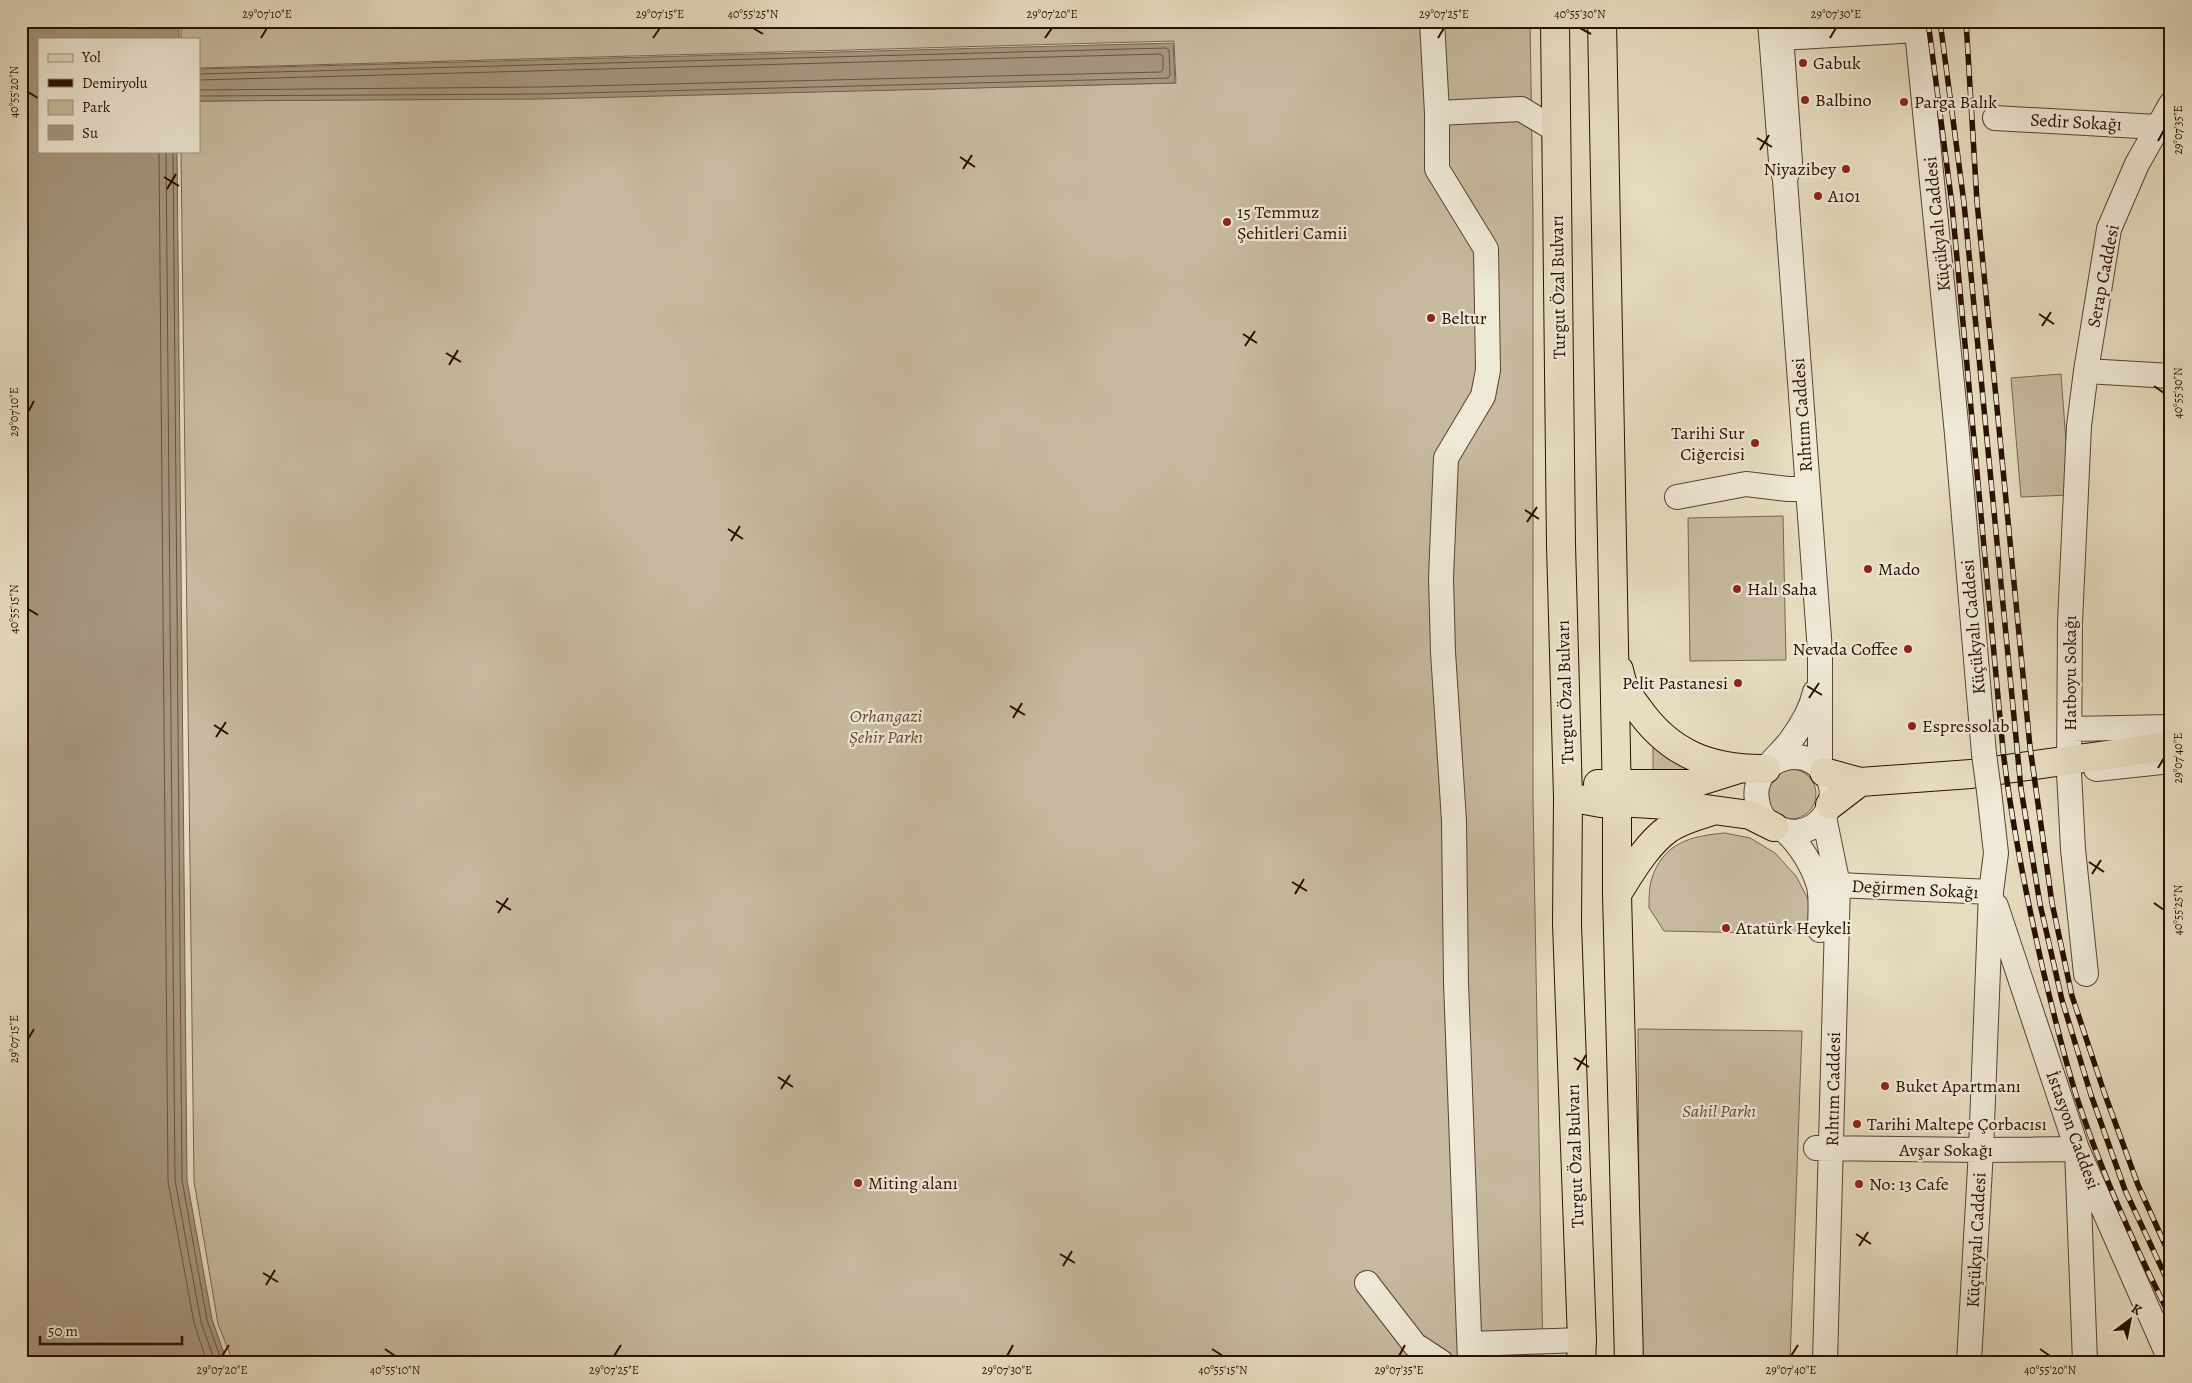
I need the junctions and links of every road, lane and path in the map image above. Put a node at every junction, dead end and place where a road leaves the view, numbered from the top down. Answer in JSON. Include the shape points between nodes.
{"nodes":[{"id":1,"x":1432,"y":21,"type":"edge"},
{"id":2,"x":1555,"y":21,"type":"edge"},
{"id":3,"x":1602,"y":21,"type":"edge"},
{"id":4,"x":1917,"y":26,"type":"edge"},
{"id":5,"x":1777,"y":27,"type":"edge"},
{"id":6,"x":2171,"y":104,"type":"edge"},
{"id":7,"x":1437,"y":112,"type":"junction"},
{"id":8,"x":1995,"y":118,"type":"dead end"},
{"id":9,"x":2156,"y":127,"type":"junction"},
{"id":10,"x":1556,"y":130,"type":"junction"},
{"id":11,"x":2086,"y":371,"type":"junction"},
{"id":12,"x":2171,"y":376,"type":"edge"},
{"id":13,"x":1808,"y":489,"type":"junction"},
{"id":14,"x":1677,"y":497,"type":"dead end"},
{"id":15,"x":1614,"y":644,"type":"junction"},
{"id":16,"x":1820,"y":651,"type":"junction"},
{"id":17,"x":2171,"y":727,"type":"edge"},
{"id":18,"x":2070,"y":729,"type":"junction"},
{"id":19,"x":2171,"y":746,"type":"edge"},
{"id":20,"x":2171,"y":761,"type":"edge"},
{"id":21,"x":2066,"y":764,"type":"junction"},
{"id":22,"x":1768,"y":767,"type":"junction"},
{"id":23,"x":1739,"y":769,"type":"junction"},
{"id":24,"x":1822,"y":770,"type":"junction"},
{"id":25,"x":1981,"y":773,"type":"junction"},
{"id":26,"x":1860,"y":782,"type":"junction"},
{"id":27,"x":1617,"y":793,"type":"junction"},
{"id":28,"x":1568,"y":796,"type":"junction"},
{"id":29,"x":1714,"y":810,"type":"junction"},
{"id":30,"x":1827,"y":811,"type":"junction"},
{"id":31,"x":1779,"y":828,"type":"junction"},
{"id":32,"x":1838,"y":885,"type":"junction"},
{"id":33,"x":1991,"y":892,"type":"junction"},
{"id":34,"x":1617,"y":894,"type":"junction"},
{"id":35,"x":2086,"y":974,"type":"dead end"},
{"id":36,"x":1824,"y":1148,"type":"junction"},
{"id":37,"x":2077,"y":1149,"type":"junction"},
{"id":38,"x":1981,"y":1150,"type":"junction"},
{"id":39,"x":1367,"y":1283,"type":"dead end"},
{"id":40,"x":1582,"y":1351,"type":"edge"},
{"id":41,"x":1470,"y":1353,"type":"edge"},
{"id":42,"x":1440,"y":1362,"type":"edge"},
{"id":43,"x":1629,"y":1362,"type":"edge"},
{"id":44,"x":1810,"y":1362,"type":"edge"},
{"id":45,"x":1825,"y":1362,"type":"edge"},
{"id":46,"x":1969,"y":1362,"type":"edge"},
{"id":47,"x":2085,"y":1362,"type":"edge"},
{"id":48,"x":2171,"y":1362,"type":"edge"}],
"edges":[{"from":1,"to":7,"type":"street"},
{"from":2,"to":10,"type":"main road","name":"Turgut Özal Bulvarı"},
{"from":3,"to":15,"type":"main road"},
{"from":4,"to":5,"type":"street","name":"Küçükyalı Caddesi"},
{"from":4,"to":25,"type":"street","name":"Küçükyalı Caddesi","via":[[1957,434]]},
{"from":5,"to":13,"type":"street","name":"Rıhtım Caddesi","via":[[1781,161]]},
{"from":6,"to":9,"type":"street","name":"Serap Caddesi"},
{"from":7,"to":10,"type":"street","via":[[1521,109]]},
{"from":7,"to":41,"type":"street","via":[[1437,169],[1486,249],[1486,386],[1446,458],[1441,578],[1454,821],[1456,982]]},
{"from":8,"to":9,"type":"street","name":"Sedir Sokağı"},
{"from":9,"to":11,"type":"street","name":"Serap Caddesi","via":[[2109,230]]},
{"from":10,"to":28,"type":"main road","name":"Turgut Özal Bulvarı"},
{"from":11,"to":12,"type":"street"},
{"from":11,"to":18,"type":"street","name":"Hatboyu Sokağı","via":[[2079,426],[2072,547]]},
{"from":13,"to":14,"type":"street","via":[[1746,484]]},
{"from":13,"to":16,"type":"street","name":"Rıhtım Caddesi"},
{"from":15,"to":23,"type":"main road","via":[[1622,685],[1643,716],[1669,743],[1705,760]]},
{"from":15,"to":27,"type":"main road"},
{"from":16,"to":22,"type":"street","name":"Rıhtım Caddesi","via":[[1810,708],[1790,741]]},
{"from":16,"to":24,"type":"street","name":"Rıhtım Caddesi"},
{"from":17,"to":18,"type":"street"},
{"from":18,"to":21,"type":"street","name":"Hatboyu Sokağı"},
{"from":19,"to":21,"type":"main road"},
{"from":20,"to":21,"type":"street"},
{"from":21,"to":25,"type":"main road"},
{"from":21,"to":35,"type":"street","name":"Hatboyu Sokağı"},
{"from":22,"to":23,"type":"main road"},
{"from":22,"to":24,"type":"street","via":[[1778,760],[1799,757]]},
{"from":22,"to":31,"type":"street","via":[[1757,784],[1756,795],[1763,817]]},
{"from":23,"to":27,"type":"main road","via":[[1692,784]]},
{"from":24,"to":26,"type":"main road"},
{"from":24,"to":30,"type":"street","via":[[1832,791]]},
{"from":25,"to":26,"type":"main road"},
{"from":25,"to":33,"type":"street","name":"Küçükyalı Caddesi","via":[[1996,853]]},
{"from":26,"to":30,"type":"main road"},
{"from":27,"to":28,"type":"main road","via":[[1590,784]]},
{"from":27,"to":29,"type":"main road"},
{"from":27,"to":34,"type":"main road"},
{"from":28,"to":40,"type":"main road","name":"Turgut Özal Bulvarı","via":[[1567,924]]},
{"from":29,"to":31,"type":"main road","via":[[1750,815]]},
{"from":29,"to":34,"type":"main road","via":[[1668,829],[1634,868]]},
{"from":30,"to":31,"type":"street","via":[[1815,826],[1804,831],[1791,832]]},
{"from":30,"to":32,"type":"street","name":"Rıhtım Caddesi"},
{"from":31,"to":36,"type":"street","name":"Rıhtım Caddesi","via":[[1791,836],[1805,856],[1819,886],[1821,899]]},
{"from":32,"to":33,"type":"street","name":"Değirmen Sokağı"},
{"from":32,"to":36,"type":"street","name":"Rıhtım Caddesi"},
{"from":33,"to":37,"type":"street","name":"İstasyon Caddesi"},
{"from":33,"to":38,"type":"street","name":"Küçükyalı Caddesi"},
{"from":34,"to":43,"type":"main road"},
{"from":36,"to":38,"type":"street","name":"Avşar Sokağı"},
{"from":36,"to":44,"type":"street","name":"Rıhtım Caddesi"},
{"from":36,"to":45,"type":"street","name":"Rıhtım Caddesi"},
{"from":37,"to":38,"type":"street","name":"Avşar Sokağı"},
{"from":37,"to":47,"type":"street"},
{"from":37,"to":48,"type":"street","name":"İstasyon Caddesi"},
{"from":38,"to":46,"type":"street","name":"Küçükyalı Caddesi"},
{"from":39,"to":42,"type":"street","via":[[1415,1345]]},
{"from":40,"to":41,"type":"street"}]}
